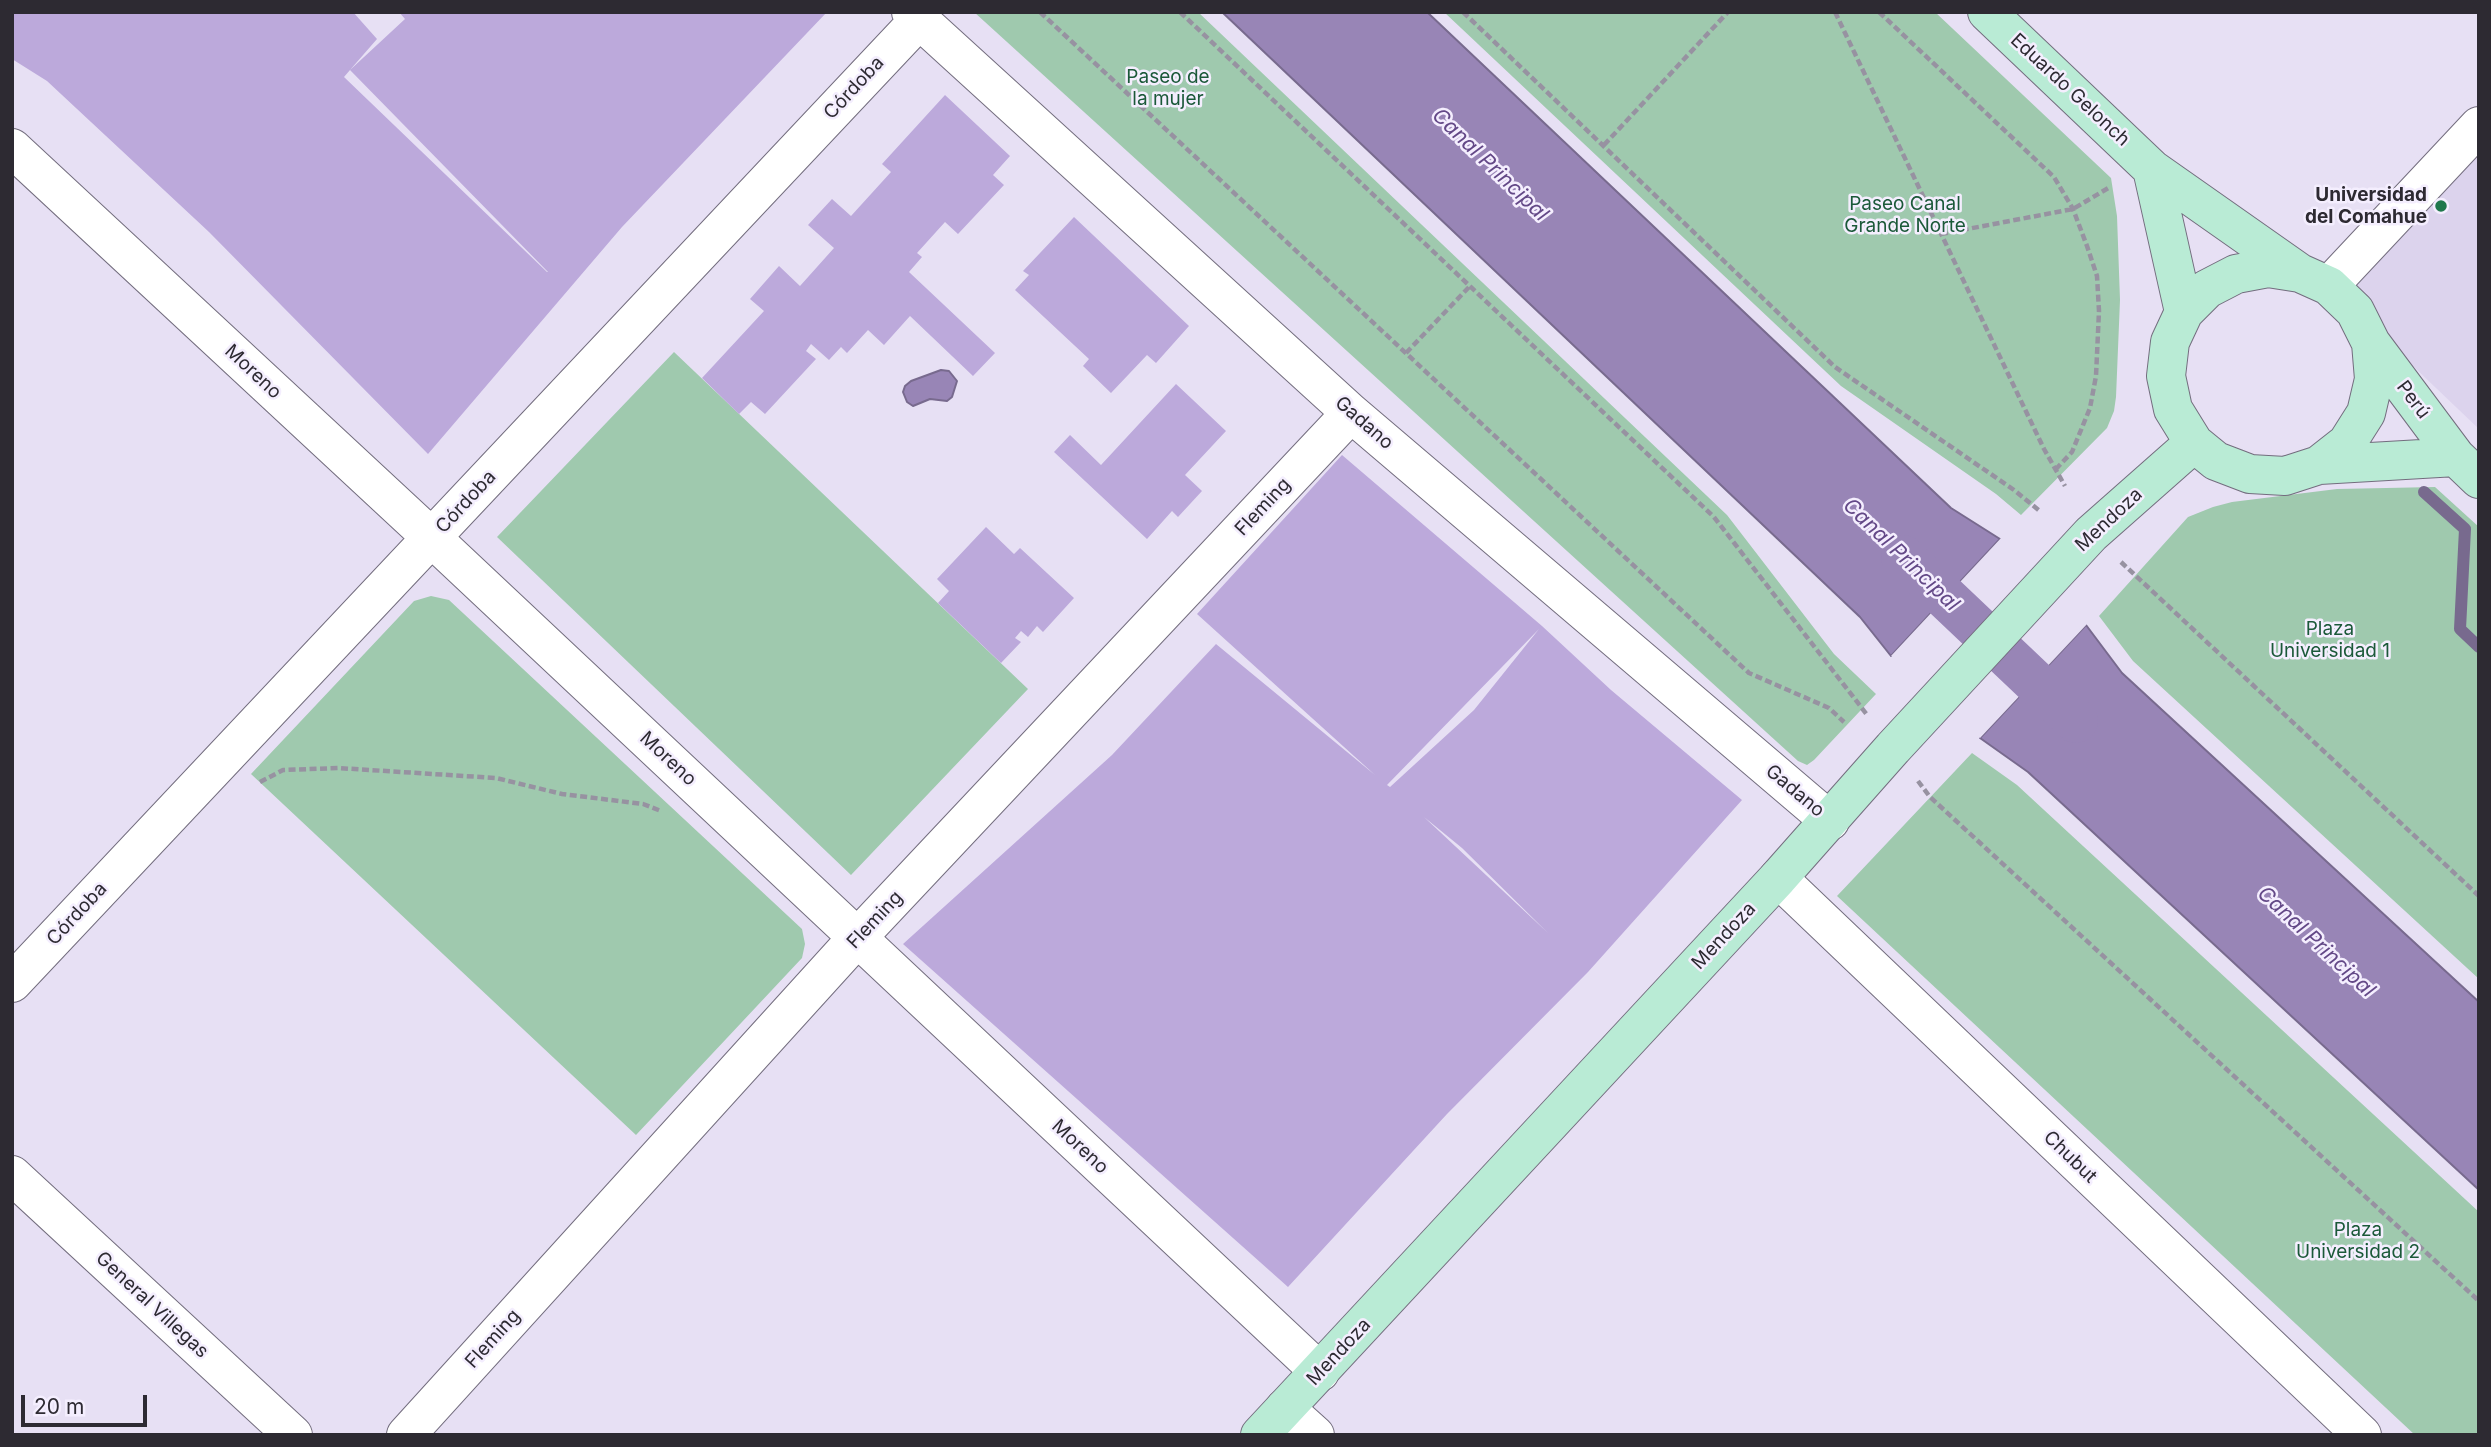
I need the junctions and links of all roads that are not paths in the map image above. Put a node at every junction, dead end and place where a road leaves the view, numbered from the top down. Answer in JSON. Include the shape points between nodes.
{"nodes":[{"id":1,"x":1987,"y":12,"type":"edge"},
{"id":2,"x":915,"y":16,"type":"edge"},
{"id":3,"x":2479,"y":126,"type":"edge"},
{"id":4,"x":12,"y":148,"type":"edge"},
{"id":5,"x":2135,"y":175,"type":"junction"},
{"id":6,"x":2315,"y":279,"type":"junction"},
{"id":7,"x":2184,"y":312,"type":"junction"},
{"id":8,"x":2371,"y":343,"type":"junction"},
{"id":9,"x":1351,"y":413,"type":"junction"},
{"id":10,"x":2194,"y":443,"type":"junction"},
{"id":11,"x":2319,"y":465,"type":"junction"},
{"id":12,"x":2467,"y":468,"type":"edge"},
{"id":13,"x":432,"y":538,"type":"junction"},
{"id":14,"x":1829,"y":821,"type":"junction"},
{"id":15,"x":1778,"y":878,"type":"junction"},
{"id":16,"x":857,"y":939,"type":"junction"},
{"id":17,"x":12,"y":983,"type":"edge"},
{"id":18,"x":12,"y":1175,"type":"edge"},
{"id":19,"x":1320,"y":1372,"type":"junction"},
{"id":20,"x":1272,"y":1421,"type":"edge"},
{"id":21,"x":293,"y":1435,"type":"edge"},
{"id":22,"x":406,"y":1435,"type":"edge"},
{"id":23,"x":1315,"y":1435,"type":"edge"},
{"id":24,"x":2362,"y":1435,"type":"edge"}],
"edges":[{"from":1,"to":5,"type":"main road","name":"Eduardo Gelonch"},
{"from":2,"to":9,"type":"street","name":"Gadano"},
{"from":2,"to":13,"type":"street","name":"Córdoba"},
{"from":3,"to":6,"type":"street"},
{"from":4,"to":13,"type":"street","name":"Moreno"},
{"from":5,"to":6,"type":"main road","name":"Eduardo Gelonch"},
{"from":5,"to":7,"type":"main road"},
{"from":6,"to":7,"type":"main road","via":[[2268,268],[2236,274],[2207,289]]},
{"from":6,"to":8,"type":"main road","via":[[2355,311]]},
{"from":7,"to":10,"type":"main road","via":[[2170,342],[2166,376],[2173,409]]},
{"from":8,"to":11,"type":"main road","via":[[2374,379],[2366,413],[2347,443]]},
{"from":8,"to":12,"type":"main road","name":"Perú"},
{"from":9,"to":14,"type":"street","name":"Gadano"},
{"from":9,"to":16,"type":"street","name":"Fleming"},
{"from":10,"to":11,"type":"main road","via":[[2216,461],[2250,474],[2285,475]]},
{"from":10,"to":14,"type":"main road","name":"Mendoza","via":[[2091,534]]},
{"from":11,"to":12,"type":"main road","name":"Perú"},
{"from":13,"to":16,"type":"street","name":"Moreno"},
{"from":13,"to":17,"type":"street","name":"Córdoba"},
{"from":14,"to":15,"type":"main road","name":"Mendoza"},
{"from":15,"to":19,"type":"main road","name":"Mendoza"},
{"from":15,"to":24,"type":"street","name":"Chubut"},
{"from":16,"to":19,"type":"street","name":"Moreno"},
{"from":16,"to":22,"type":"street","name":"Fleming"},
{"from":18,"to":21,"type":"street","name":"General Villegas"},
{"from":19,"to":20,"type":"main road","name":"Mendoza"},
{"from":20,"to":23,"type":"street"}]}
